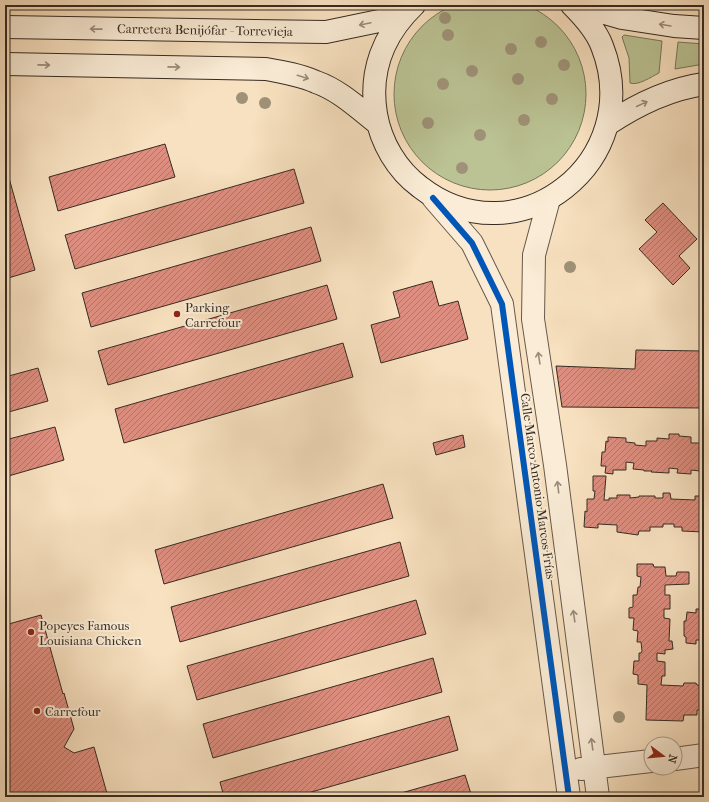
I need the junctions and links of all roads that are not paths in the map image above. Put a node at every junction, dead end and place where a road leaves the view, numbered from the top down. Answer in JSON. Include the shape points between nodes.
{"nodes":[{"id":1,"x":572,"y":5,"type":"edge"},
{"id":2,"x":577,"y":5,"type":"edge"},
{"id":3,"x":408,"y":10,"type":"edge"},
{"id":4,"x":5,"y":27,"type":"edge"},
{"id":5,"x":704,"y":28,"type":"edge"},
{"id":6,"x":5,"y":64,"type":"edge"},
{"id":7,"x":704,"y":84,"type":"edge"},
{"id":8,"x":377,"y":123,"type":"junction"},
{"id":9,"x":608,"y":124,"type":"junction"},
{"id":10,"x":434,"y":198,"type":"junction"},
{"id":11,"x":549,"y":199,"type":"junction"},
{"id":12,"x":704,"y":756,"type":"edge"},
{"id":13,"x":683,"y":758,"type":"edge"},
{"id":14,"x":643,"y":762,"type":"edge"},
{"id":15,"x":595,"y":767,"type":"junction"},
{"id":16,"x":566,"y":771,"type":"junction"},
{"id":17,"x":569,"y":797,"type":"edge"},
{"id":18,"x":598,"y":797,"type":"edge"}],
"edges":[{"from":1,"to":9,"type":"main road","via":[[589,23],[602,45],[610,71],[612,97]]},
{"from":5,"to":2,"type":"main road","one_way":true,"via":[[622,18]]},
{"from":3,"to":4,"type":"main road","name":"Carretera Benijófar - Torrevieja","one_way":true,"via":[[326,32]]},
{"from":3,"to":8,"type":"main road","via":[[389,34],[380,55],[374,100]]},
{"from":6,"to":8,"type":"main road","one_way":true,"via":[[266,69],[317,82],[342,95]]},
{"from":9,"to":7,"type":"main road","one_way":true,"via":[[629,110],[664,94]]},
{"from":8,"to":10,"type":"main road","via":[[389,153],[408,178]]},
{"from":9,"to":11,"type":"main road","via":[[599,148],[578,178]]},
{"from":10,"to":11,"type":"main road","via":[[456,208],[479,213],[515,211]]},
{"from":10,"to":16,"type":"main road","name":"Calle Marco Antonio Marcos Frías","via":[[472,243],[502,304]]},
{"from":15,"to":11,"type":"main road","name":"Calle Marco Antonio Marcos Frías","one_way":true,"via":[[556,465],[533,319],[534,255]]},
{"from":12,"to":13,"type":"main road"},
{"from":14,"to":15,"type":"main road"},
{"from":15,"to":16,"type":"main road"},
{"from":15,"to":18,"type":"main road","name":"Calle Marco Antonio Marcos Frías"},
{"from":16,"to":17,"type":"main road","name":"Calle Marco Antonio Marcos Frías"}]}
